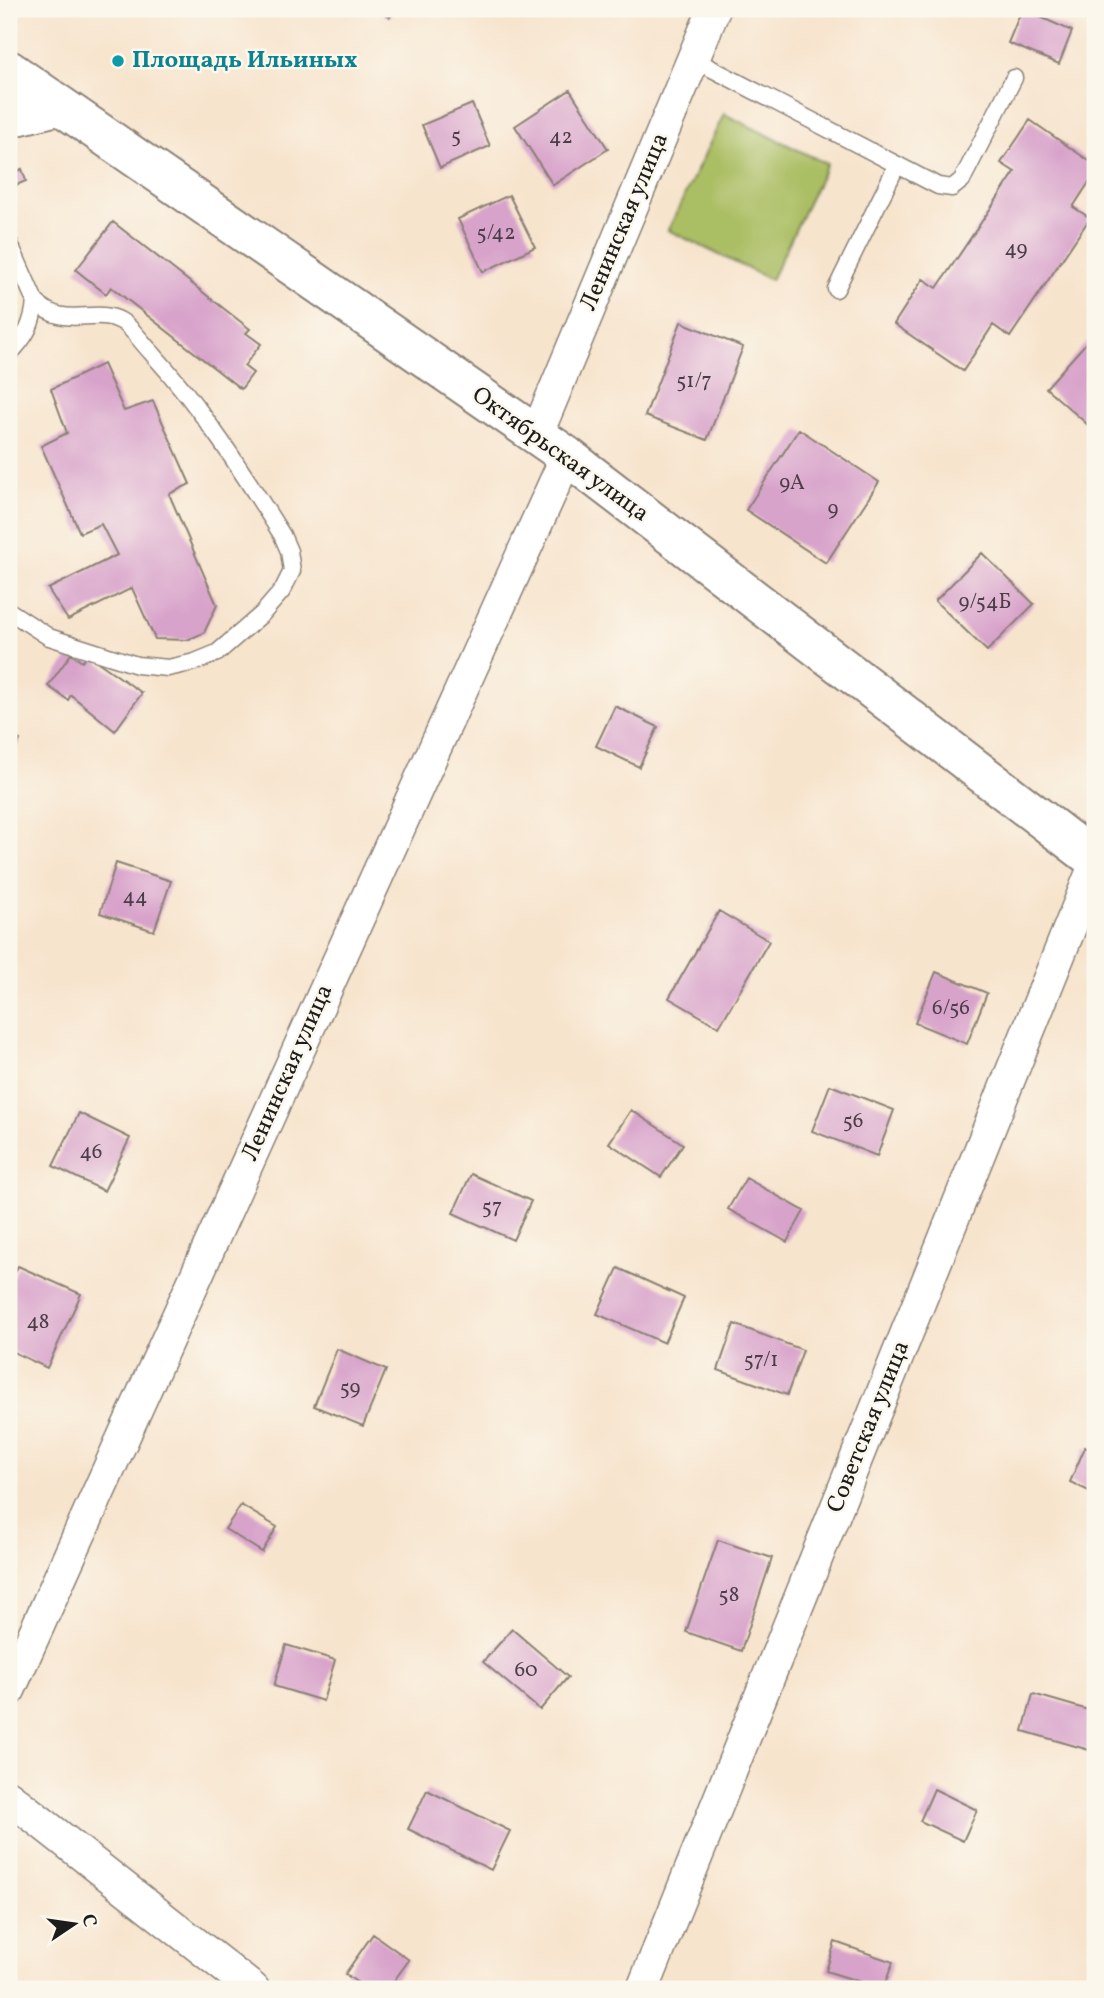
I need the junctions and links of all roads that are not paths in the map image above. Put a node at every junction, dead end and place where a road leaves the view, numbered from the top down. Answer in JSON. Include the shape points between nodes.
{"nodes":[{"id":1,"x":714,"y":9,"type":"edge"},
{"id":2,"x":693,"y":59,"type":"junction"},
{"id":3,"x":9,"y":70,"type":"edge"},
{"id":4,"x":1014,"y":78,"type":"dead end"},
{"id":5,"x":57,"y":106,"type":"junction"},
{"id":6,"x":9,"y":118,"type":"edge"},
{"id":7,"x":897,"y":165,"type":"junction"},
{"id":8,"x":9,"y":242,"type":"edge"},
{"id":9,"x":836,"y":289,"type":"dead end"},
{"id":10,"x":35,"y":301,"type":"junction"},
{"id":11,"x":9,"y":354,"type":"edge"},
{"id":12,"x":551,"y":446,"type":"junction"},
{"id":13,"x":9,"y":611,"type":"edge"},
{"id":14,"x":1095,"y":863,"type":"edge"},
{"id":15,"x":9,"y":1689,"type":"edge"},
{"id":16,"x":9,"y":1797,"type":"edge"},
{"id":17,"x":253,"y":1989,"type":"edge"},
{"id":18,"x":643,"y":1989,"type":"edge"}],
"edges":[{"from":1,"to":2,"type":"street","name":"Ленинская улица"},
{"from":2,"to":7,"type":"lane"},
{"from":2,"to":12,"type":"street","name":"Ленинская улица"},
{"from":3,"to":5,"type":"main road","name":"Октябрьская улица"},
{"from":4,"to":7,"type":"lane","via":[[962,180],[952,188],[938,186]]},
{"from":5,"to":6,"type":"main road"},
{"from":5,"to":12,"type":"main road","name":"Октябрьская улица"},
{"from":7,"to":9,"type":"lane"},
{"from":8,"to":10,"type":"lane"},
{"from":10,"to":11,"type":"lane","via":[[33,322]]},
{"from":10,"to":13,"type":"lane","via":[[56,315],[122,322],[210,422],[282,535],[292,571],[262,614],[217,653],[168,668],[137,665],[49,637]]},
{"from":12,"to":14,"type":"main road","name":"Октябрьская улица"},
{"from":12,"to":15,"type":"street","name":"Ленинская улица"},
{"from":14,"to":18,"type":"street","name":"Советская улица"},
{"from":16,"to":17,"type":"street"}]}
